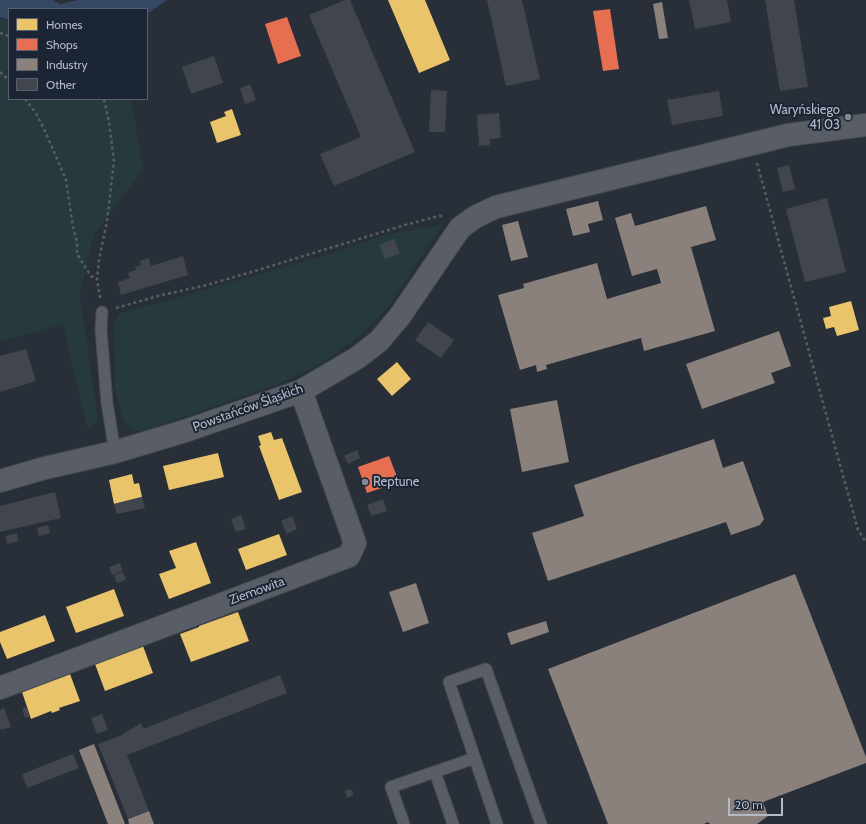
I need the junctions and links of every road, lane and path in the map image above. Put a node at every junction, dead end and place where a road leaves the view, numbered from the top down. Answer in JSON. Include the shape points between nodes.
{"nodes":[{"id":1,"x":0,"y":72,"type":"edge"},
{"id":2,"x":8,"y":79,"type":"edge"},
{"id":3,"x":26,"y":100,"type":"edge"},
{"id":4,"x":104,"y":100,"type":"edge"},
{"id":5,"x":866,"y":125,"type":"edge"},
{"id":6,"x":752,"y":144,"type":"junction"},
{"id":7,"x":475,"y":217,"type":"junction"},
{"id":8,"x":97,"y":280,"type":"junction"},
{"id":9,"x":102,"y":312,"type":"junction"},
{"id":10,"x":301,"y":390,"type":"junction"},
{"id":11,"x":115,"y":452,"type":"junction"},
{"id":12,"x":0,"y":480,"type":"edge"},
{"id":13,"x":866,"y":542,"type":"edge"},
{"id":14,"x":0,"y":688,"type":"edge"},
{"id":15,"x":475,"y":758,"type":"junction"},
{"id":16,"x":435,"y":772,"type":"junction"},
{"id":17,"x":404,"y":824,"type":"edge"},
{"id":18,"x":453,"y":824,"type":"edge"},
{"id":19,"x":497,"y":824,"type":"edge"},
{"id":20,"x":541,"y":824,"type":"edge"}],
"edges":[{"from":1,"to":2,"type":"path"},
{"from":3,"to":8,"type":"path","via":[[36,113],[66,180],[77,254],[91,276]]},
{"from":4,"to":8,"type":"path","via":[[114,161]]},
{"from":5,"to":6,"type":"street","name":"Powstańców Śląskich","via":[[788,135]]},
{"from":6,"to":7,"type":"street","name":"Powstańców Śląskich","via":[[496,207]]},
{"from":6,"to":13,"type":"path","via":[[858,530]]},
{"from":7,"to":9,"type":"path","via":[[439,216],[248,273]]},
{"from":7,"to":10,"type":"street","name":"Powstańców Śląskich","via":[[460,228],[400,316],[379,341],[357,358]]},
{"from":8,"to":9,"type":"path"},
{"from":9,"to":11,"type":"lane","via":[[100,330]]},
{"from":10,"to":11,"type":"street","name":"Powstańców Śląskich","via":[[185,431]]},
{"from":10,"to":14,"type":"street","name":"Ziemowita","via":[[355,543],[349,556]]},
{"from":11,"to":12,"type":"street","name":"Powstańców Śląskich"},
{"from":15,"to":16,"type":"lane"},
{"from":15,"to":19,"type":"lane"},
{"from":15,"to":20,"type":"lane","via":[[449,682],[486,669]]},
{"from":16,"to":17,"type":"lane","via":[[392,787]]},
{"from":16,"to":18,"type":"lane"}]}
